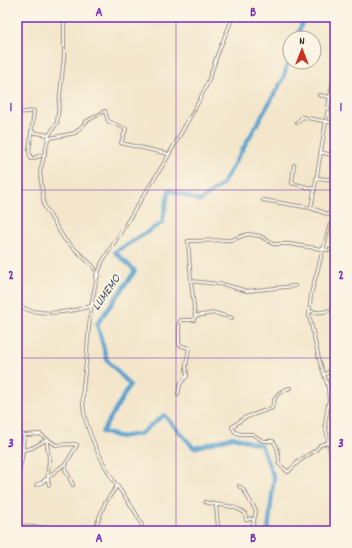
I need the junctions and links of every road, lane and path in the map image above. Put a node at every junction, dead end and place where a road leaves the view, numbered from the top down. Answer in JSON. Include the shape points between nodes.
{"nodes":[{"id":1,"x":64,"y":17,"type":"edge"},
{"id":2,"x":233,"y":17,"type":"edge"},
{"id":3,"x":328,"y":17,"type":"edge"},
{"id":4,"x":335,"y":23,"type":"edge"},
{"id":5,"x":335,"y":70,"type":"edge"},
{"id":6,"x":320,"y":95,"type":"dead end"},
{"id":7,"x":330,"y":97,"type":"junction"},
{"id":8,"x":335,"y":98,"type":"edge"},
{"id":9,"x":17,"y":113,"type":"edge"},
{"id":10,"x":325,"y":122,"type":"junction"},
{"id":11,"x":297,"y":123,"type":"dead end"},
{"id":12,"x":335,"y":123,"type":"edge"},
{"id":13,"x":31,"y":132,"type":"junction"},
{"id":14,"x":49,"y":135,"type":"junction"},
{"id":15,"x":49,"y":138,"type":"junction"},
{"id":16,"x":320,"y":152,"type":"junction"},
{"id":17,"x":46,"y":154,"type":"junction"},
{"id":18,"x":169,"y":154,"type":"junction"},
{"id":19,"x":335,"y":156,"type":"edge"},
{"id":20,"x":294,"y":165,"type":"dead end"},
{"id":21,"x":317,"y":178,"type":"junction"},
{"id":22,"x":335,"y":180,"type":"edge"},
{"id":23,"x":315,"y":189,"type":"junction"},
{"id":24,"x":263,"y":200,"type":"dead end"},
{"id":25,"x":311,"y":208,"type":"junction"},
{"id":26,"x":335,"y":212,"type":"edge"},
{"id":27,"x":330,"y":224,"type":"dead end"},
{"id":28,"x":324,"y":250,"type":"junction"},
{"id":29,"x":335,"y":251,"type":"edge"},
{"id":30,"x":96,"y":279,"type":"junction"},
{"id":31,"x":191,"y":281,"type":"junction"},
{"id":32,"x":295,"y":286,"type":"dead end"},
{"id":33,"x":17,"y":305,"type":"edge"},
{"id":34,"x":91,"y":306,"type":"junction"},
{"id":35,"x":334,"y":307,"type":"dead end"},
{"id":36,"x":309,"y":311,"type":"junction"},
{"id":37,"x":196,"y":316,"type":"junction"},
{"id":38,"x":232,"y":318,"type":"dead end"},
{"id":39,"x":332,"y":336,"type":"dead end"},
{"id":40,"x":334,"y":368,"type":"edge"},
{"id":41,"x":324,"y":375,"type":"junction"},
{"id":42,"x":290,"y":388,"type":"dead end"},
{"id":43,"x":178,"y":394,"type":"dead end"},
{"id":44,"x":17,"y":432,"type":"edge"},
{"id":45,"x":24,"y":435,"type":"junction"},
{"id":46,"x":47,"y":440,"type":"junction"},
{"id":47,"x":328,"y":443,"type":"junction"},
{"id":48,"x":23,"y":450,"type":"junction"},
{"id":49,"x":67,"y":462,"type":"junction"},
{"id":50,"x":335,"y":477,"type":"edge"},
{"id":51,"x":47,"y":478,"type":"junction"},
{"id":52,"x":17,"y":482,"type":"edge"},
{"id":53,"x":36,"y":485,"type":"dead end"},
{"id":54,"x":49,"y":485,"type":"dead end"},
{"id":55,"x":73,"y":485,"type":"dead end"},
{"id":56,"x":117,"y":486,"type":"junction"},
{"id":57,"x":239,"y":486,"type":"dead end"},
{"id":58,"x":204,"y":502,"type":"dead end"},
{"id":59,"x":216,"y":506,"type":"junction"},
{"id":60,"x":254,"y":520,"type":"junction"},
{"id":61,"x":17,"y":526,"type":"edge"},
{"id":62,"x":205,"y":529,"type":"dead end"},
{"id":63,"x":81,"y":531,"type":"edge"},
{"id":64,"x":94,"y":531,"type":"edge"},
{"id":65,"x":144,"y":531,"type":"edge"},
{"id":66,"x":209,"y":531,"type":"edge"},
{"id":67,"x":214,"y":531,"type":"edge"},
{"id":68,"x":245,"y":531,"type":"edge"}],
"edges":[{"from":1,"to":14,"type":"street","via":[[64,58],[57,123]]},
{"from":2,"to":18,"type":"street","via":[[208,82]]},
{"from":3,"to":4,"type":"street"},
{"from":5,"to":7,"type":"street"},
{"from":6,"to":7,"type":"street"},
{"from":7,"to":8,"type":"street"},
{"from":7,"to":10,"type":"street"},
{"from":9,"to":13,"type":"street","via":[[34,111]]},
{"from":10,"to":11,"type":"street","via":[[302,117]]},
{"from":10,"to":12,"type":"street"},
{"from":10,"to":16,"type":"street"},
{"from":13,"to":14,"type":"street"},
{"from":13,"to":17,"type":"street","via":[[31,159]]},
{"from":14,"to":15,"type":"street"},
{"from":15,"to":17,"type":"street"},
{"from":15,"to":18,"type":"street","via":[[75,133],[87,121],[105,110],[108,121],[126,129],[121,143]]},
{"from":16,"to":19,"type":"street"},
{"from":16,"to":21,"type":"street"},
{"from":17,"to":30,"type":"street","via":[[40,172],[44,206],[65,240],[93,266],[97,273]]},
{"from":18,"to":30,"type":"street","via":[[102,262]]},
{"from":20,"to":23,"type":"street","via":[[292,183]]},
{"from":21,"to":22,"type":"street"},
{"from":21,"to":23,"type":"street"},
{"from":23,"to":25,"type":"street"},
{"from":24,"to":25,"type":"street"},
{"from":25,"to":26,"type":"street","via":[[333,216]]},
{"from":27,"to":28,"type":"street"},
{"from":28,"to":29,"type":"street"},
{"from":28,"to":31,"type":"street","via":[[273,244],[260,236],[248,234],[231,240],[188,240]]},
{"from":28,"to":36,"type":"street","via":[[311,294]]},
{"from":30,"to":34,"type":"street"},
{"from":31,"to":32,"type":"street","via":[[226,285],[247,291]]},
{"from":31,"to":37,"type":"street"},
{"from":33,"to":34,"type":"street","via":[[30,311],[56,313]]},
{"from":34,"to":56,"type":"street","via":[[84,412],[105,467]]},
{"from":35,"to":36,"type":"street","via":[[331,310]]},
{"from":36,"to":41,"type":"street","via":[[312,334]]},
{"from":37,"to":38,"type":"street","via":[[216,313]]},
{"from":37,"to":43,"type":"street","via":[[194,320],[181,320],[179,323],[179,344],[189,348],[187,376],[180,384]]},
{"from":39,"to":40,"type":"street"},
{"from":40,"to":41,"type":"street"},
{"from":41,"to":47,"type":"street","via":[[330,400],[325,424]]},
{"from":42,"to":47,"type":"street","via":[[277,394],[272,408],[244,418],[232,427],[240,434],[252,434],[263,441],[273,441],[276,444],[279,464],[288,472],[320,445]]},
{"from":44,"to":45,"type":"street"},
{"from":45,"to":46,"type":"street","via":[[40,434]]},
{"from":45,"to":48,"type":"street"},
{"from":46,"to":48,"type":"street"},
{"from":46,"to":49,"type":"street","via":[[56,445],[77,445]]},
{"from":46,"to":51,"type":"street"},
{"from":47,"to":50,"type":"street"},
{"from":48,"to":52,"type":"street"},
{"from":49,"to":51,"type":"street"},
{"from":49,"to":55,"type":"street","via":[[65,469]]},
{"from":51,"to":53,"type":"street"},
{"from":51,"to":54,"type":"street"},
{"from":56,"to":64,"type":"street","via":[[105,503]]},
{"from":56,"to":65,"type":"street","via":[[134,508]]},
{"from":57,"to":60,"type":"street","via":[[243,488],[256,511]]},
{"from":58,"to":59,"type":"street"},
{"from":59,"to":60,"type":"street","via":[[238,508],[245,513],[246,520]]},
{"from":59,"to":67,"type":"street","via":[[218,529]]},
{"from":60,"to":68,"type":"street","via":[[253,526]]},
{"from":61,"to":63,"type":"street"},
{"from":62,"to":66,"type":"street"}]}
